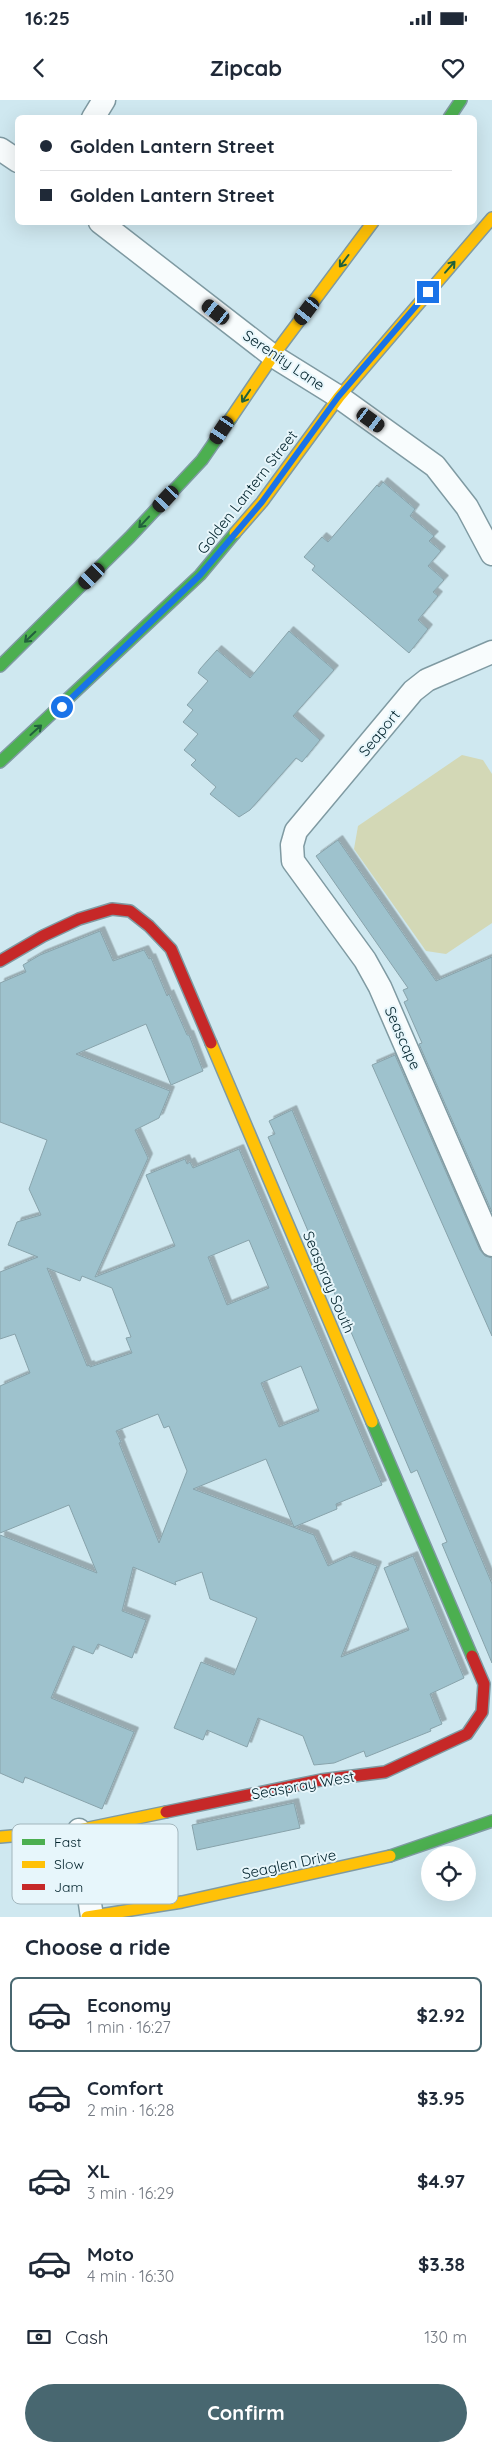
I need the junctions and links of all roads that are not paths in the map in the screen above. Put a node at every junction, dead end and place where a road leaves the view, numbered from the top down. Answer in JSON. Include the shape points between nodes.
{"nodes":[{"id":1,"x":104,"y":100,"type":"edge"},
{"id":2,"x":461,"y":100,"type":"edge"},
{"id":3,"x":95,"y":115,"type":"edge"},
{"id":4,"x":451,"y":115,"type":"edge"},
{"id":5,"x":0,"y":149,"type":"edge"},
{"id":6,"x":15,"y":159,"type":"edge"},
{"id":7,"x":492,"y":218,"type":"edge"},
{"id":8,"x":104,"y":225,"type":"edge"},
{"id":9,"x":371,"y":225,"type":"edge"},
{"id":10,"x":273,"y":356,"type":"junction"},
{"id":11,"x":338,"y":397,"type":"junction"},
{"id":12,"x":492,"y":554,"type":"edge"},
{"id":13,"x":492,"y":652,"type":"edge"},
{"id":14,"x":0,"y":666,"type":"edge"},
{"id":15,"x":0,"y":762,"type":"edge"},
{"id":16,"x":292,"y":845,"type":"joint"},
{"id":17,"x":0,"y":961,"type":"edge"},
{"id":18,"x":492,"y":1245,"type":"edge"},
{"id":19,"x":484,"y":1684,"type":"joint"},
{"id":20,"x":492,"y":1820,"type":"edge"},
{"id":21,"x":108,"y":1824,"type":"edge"},
{"id":22,"x":184,"y":1910,"type":"edge"},
{"id":23,"x":92,"y":1916,"type":"edge"},
{"id":24,"x":87,"y":1917,"type":"edge"}],
"edges":[{"from":1,"to":3,"type":"street"},
{"from":2,"to":4,"type":"street"},
{"from":5,"to":6,"type":"street"},
{"from":11,"to":7,"type":"street","name":"Golden Lantern Street","one_way":true},
{"from":8,"to":10,"type":"street","name":"Serenity Lane"},
{"from":9,"to":10,"type":"street","one_way":true},
{"from":10,"to":11,"type":"street","name":"Serenity Lane"},
{"from":10,"to":14,"type":"street","one_way":true,"via":[[202,460]]},
{"from":11,"to":12,"type":"street","name":"Serenity Lane","via":[[435,466],[467,507]]},
{"from":15,"to":11,"type":"street","name":"Golden Lantern Street","one_way":true,"via":[[200,575],[262,502]]},
{"from":13,"to":16,"type":"street","name":"Seaport","via":[[427,680],[413,691],[296,831]]},
{"from":16,"to":18,"type":"street","name":"Seascape","via":[[293,860],[365,960],[380,987]]},
{"from":17,"to":19,"type":"street","name":"Seaspray South","via":[[20,947],[97,912],[124,909],[146,922],[171,949]]},
{"from":19,"to":21,"type":"street","name":"Seaspray West","via":[[482,1712],[467,1734],[385,1772],[321,1780]]},
{"from":20,"to":22,"type":"street","name":"Seaglen Drive","via":[[388,1858]]},
{"from":22,"to":23,"type":"street","name":"Seaglen Drive"},
{"from":23,"to":24,"type":"street","name":"Seaglen Drive"}]}
